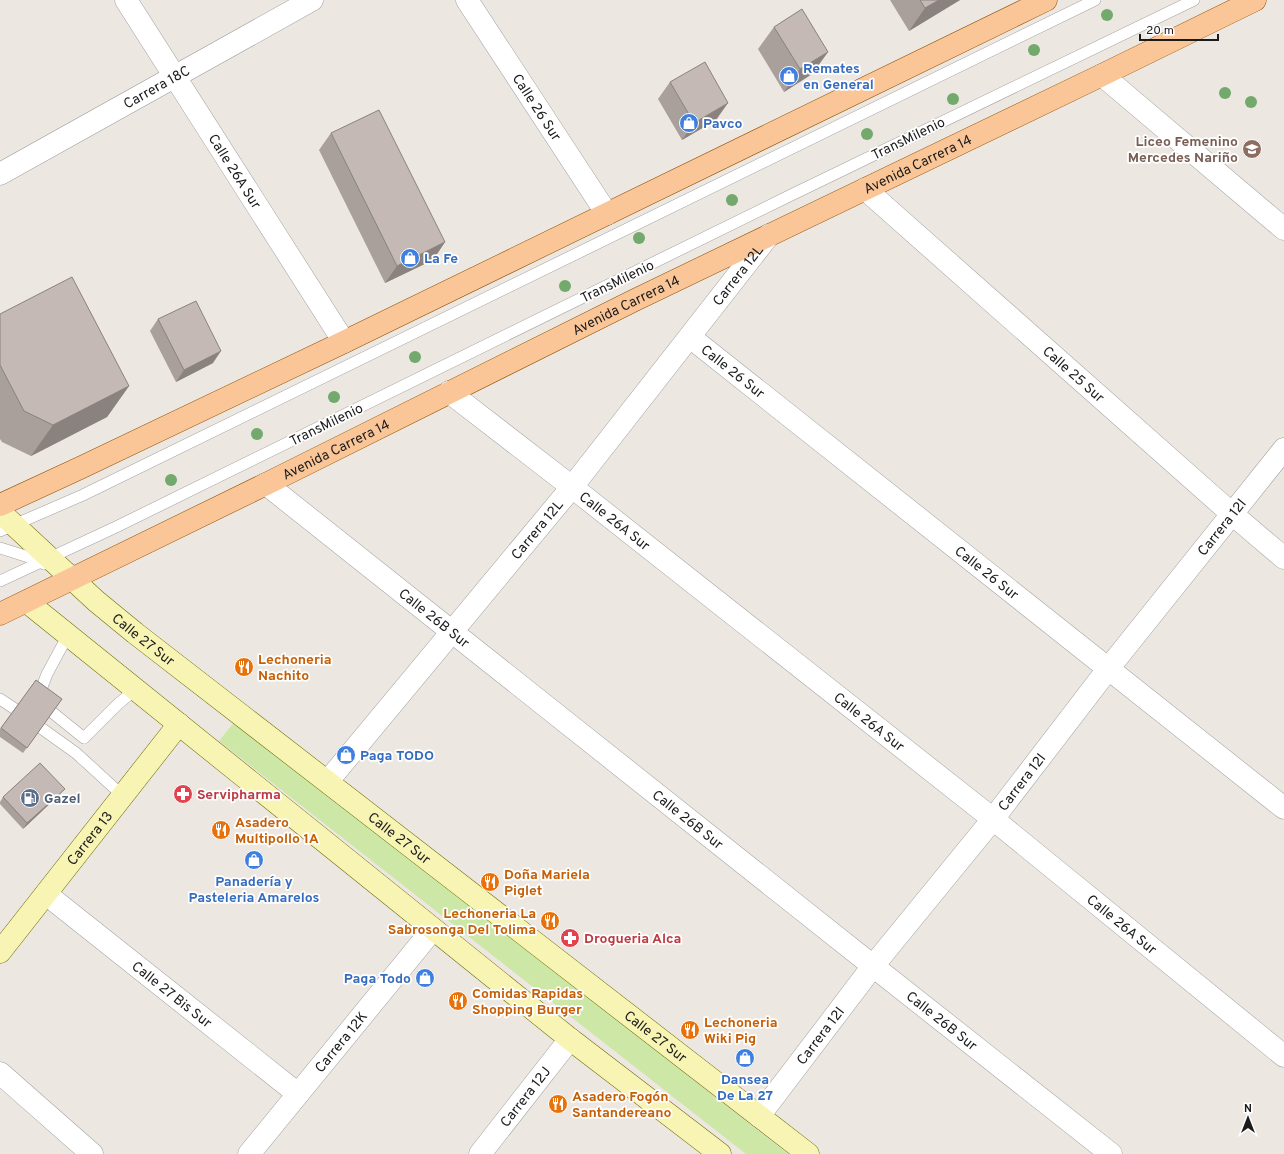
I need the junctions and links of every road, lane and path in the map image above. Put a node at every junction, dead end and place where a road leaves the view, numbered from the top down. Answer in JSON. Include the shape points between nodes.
{"nodes":[{"id":1,"x":126,"y":0,"type":"edge"},
{"id":2,"x":312,"y":0,"type":"edge"},
{"id":3,"x":467,"y":0,"type":"edge"},
{"id":4,"x":1046,"y":0,"type":"edge"},
{"id":5,"x":1095,"y":0,"type":"edge"},
{"id":6,"x":1194,"y":0,"type":"edge"},
{"id":7,"x":1255,"y":0,"type":"edge"},
{"id":8,"x":1102,"y":75,"type":"junction"},
{"id":9,"x":175,"y":77,"type":"junction"},
{"id":10,"x":0,"y":174,"type":"edge"},
{"id":11,"x":865,"y":189,"type":"junction"},
{"id":12,"x":607,"y":214,"type":"junction"},
{"id":13,"x":1284,"y":229,"type":"edge"},
{"id":14,"x":769,"y":235,"type":"junction"},
{"id":15,"x":690,"y":337,"type":"junction"},
{"id":16,"x":344,"y":342,"type":"junction"},
{"id":17,"x":449,"y":392,"type":"junction"},
{"id":18,"x":1284,"y":448,"type":"edge"},
{"id":19,"x":266,"y":484,"type":"junction"},
{"id":20,"x":572,"y":487,"type":"junction"},
{"id":21,"x":0,"y":505,"type":"edge"},
{"id":22,"x":1231,"y":513,"type":"junction"},
{"id":23,"x":5,"y":523,"type":"edge"},
{"id":24,"x":0,"y":548,"type":"edge"},
{"id":25,"x":1284,"y":558,"type":"edge"},
{"id":26,"x":45,"y":560,"type":"junction"},
{"id":27,"x":72,"y":579,"type":"junction"},
{"id":28,"x":0,"y":581,"type":"edge"},
{"id":29,"x":27,"y":602,"type":"junction"},
{"id":30,"x":0,"y":614,"type":"edge"},
{"id":31,"x":451,"y":632,"type":"junction"},
{"id":32,"x":68,"y":635,"type":"junction"},
{"id":33,"x":1108,"y":669,"type":"junction"},
{"id":34,"x":136,"y":689,"type":"junction"},
{"id":35,"x":40,"y":692,"type":"edge"},
{"id":36,"x":0,"y":699,"type":"edge"},
{"id":37,"x":15,"y":709,"type":"edge"},
{"id":38,"x":53,"y":713,"type":"edge"},
{"id":39,"x":179,"y":724,"type":"junction"},
{"id":40,"x":41,"y":728,"type":"edge"},
{"id":41,"x":84,"y":738,"type":"junction"},
{"id":42,"x":76,"y":753,"type":"junction"},
{"id":43,"x":328,"y":781,"type":"junction"},
{"id":44,"x":123,"y":796,"type":"junction"},
{"id":45,"x":1284,"y":808,"type":"edge"},
{"id":46,"x":993,"y":819,"type":"junction"},
{"id":47,"x":46,"y":894,"type":"junction"},
{"id":48,"x":433,"y":930,"type":"junction"},
{"id":49,"x":0,"y":952,"type":"edge"},
{"id":50,"x":873,"y":966,"type":"junction"},
{"id":51,"x":570,"y":1040,"type":"junction"},
{"id":52,"x":1284,"y":1056,"type":"edge"},
{"id":53,"x":0,"y":1073,"type":"edge"},
{"id":54,"x":298,"y":1094,"type":"junction"},
{"id":55,"x":759,"y":1116,"type":"junction"},
{"id":56,"x":90,"y":1153,"type":"edge"},
{"id":57,"x":249,"y":1154,"type":"edge"},
{"id":58,"x":480,"y":1154,"type":"edge"},
{"id":59,"x":720,"y":1154,"type":"edge"},
{"id":60,"x":808,"y":1154,"type":"edge"},
{"id":61,"x":1111,"y":1154,"type":"edge"}],
"edges":[{"from":1,"to":9,"type":"street","name":"Calle 26A Sur"},
{"from":2,"to":9,"type":"street","name":"Carrera 18C"},
{"from":3,"to":12,"type":"street","name":"Calle 26 Sur"},
{"from":4,"to":12,"type":"main road"},
{"from":5,"to":23,"type":"lane","via":[[83,495]]},
{"from":6,"to":26,"type":"lane","name":"TransMilenio"},
{"from":7,"to":8,"type":"main road","name":"Avenida Carrera 14"},
{"from":8,"to":11,"type":"main road","name":"Avenida Carrera 14"},
{"from":8,"to":13,"type":"street"},
{"from":9,"to":10,"type":"street","name":"Carrera 18C"},
{"from":9,"to":16,"type":"street","name":"Calle 26A Sur"},
{"from":11,"to":14,"type":"main road","name":"Avenida Carrera 14"},
{"from":11,"to":22,"type":"street","name":"Calle 25 Sur"},
{"from":12,"to":16,"type":"main road"},
{"from":14,"to":15,"type":"street","name":"Carrera 12L"},
{"from":14,"to":17,"type":"main road","name":"Avenida Carrera 14"},
{"from":15,"to":20,"type":"street","name":"Carrera 12L"},
{"from":15,"to":33,"type":"street","name":"Calle 26 Sur"},
{"from":16,"to":21,"type":"main road"},
{"from":17,"to":19,"type":"main road","name":"Avenida Carrera 14"},
{"from":17,"to":20,"type":"street","name":"Calle 26A Sur"},
{"from":18,"to":22,"type":"street","name":"Carrera 12I"},
{"from":19,"to":27,"type":"main road","name":"Avenida Carrera 14"},
{"from":19,"to":31,"type":"street","name":"Calle 26B Sur"},
{"from":20,"to":31,"type":"street","name":"Carrera 12L"},
{"from":20,"to":46,"type":"street","name":"Calle 26A Sur"},
{"from":22,"to":25,"type":"street","name":"Calle 25 Sur"},
{"from":22,"to":33,"type":"street","name":"Carrera 12I"},
{"from":23,"to":26,"type":"main road","name":"Calle 27 Sur"},
{"from":24,"to":26,"type":"lane"},
{"from":26,"to":27,"type":"main road","name":"Calle 27 Sur"},
{"from":26,"to":28,"type":"lane","name":"TransMilenio"},
{"from":27,"to":29,"type":"main road","name":"Avenida Carrera 14"},
{"from":27,"to":43,"type":"main road","name":"Calle 27 Sur","via":[[134,633]]},
{"from":29,"to":30,"type":"main road","name":"Avenida Carrera 14"},
{"from":29,"to":32,"type":"main road"},
{"from":31,"to":43,"type":"street","name":"Carrera 12L"},
{"from":31,"to":50,"type":"street","name":"Calle 26B Sur"},
{"from":32,"to":34,"type":"main road"},
{"from":32,"to":35,"type":"lane"},
{"from":33,"to":45,"type":"street","name":"Calle 26 Sur"},
{"from":33,"to":46,"type":"street","name":"Carrera 12I"},
{"from":34,"to":39,"type":"main road"},
{"from":34,"to":41,"type":"lane"},
{"from":36,"to":37,"type":"lane"},
{"from":38,"to":41,"type":"lane"},
{"from":39,"to":44,"type":"main road","name":"Carrera 13"},
{"from":39,"to":48,"type":"main road"},
{"from":40,"to":42,"type":"lane"},
{"from":41,"to":42,"type":"lane"},
{"from":42,"to":44,"type":"lane"},
{"from":43,"to":55,"type":"main road","name":"Calle 27 Sur"},
{"from":44,"to":47,"type":"main road","name":"Carrera 13"},
{"from":46,"to":50,"type":"street","name":"Carrera 12I"},
{"from":46,"to":52,"type":"street","name":"Calle 26A Sur"},
{"from":47,"to":49,"type":"main road","name":"Carrera 13"},
{"from":47,"to":54,"type":"street","name":"Calle 27 Bis Sur"},
{"from":48,"to":51,"type":"main road"},
{"from":48,"to":54,"type":"street","name":"Carrera 12K"},
{"from":50,"to":55,"type":"street","name":"Carrera 12I"},
{"from":50,"to":61,"type":"street","name":"Calle 26B Sur"},
{"from":51,"to":58,"type":"street","name":"Carrera 12J"},
{"from":51,"to":59,"type":"main road"},
{"from":53,"to":56,"type":"street"},
{"from":54,"to":57,"type":"street","name":"Carrera 12K"},
{"from":55,"to":60,"type":"main road","name":"Calle 27 Sur"}]}
